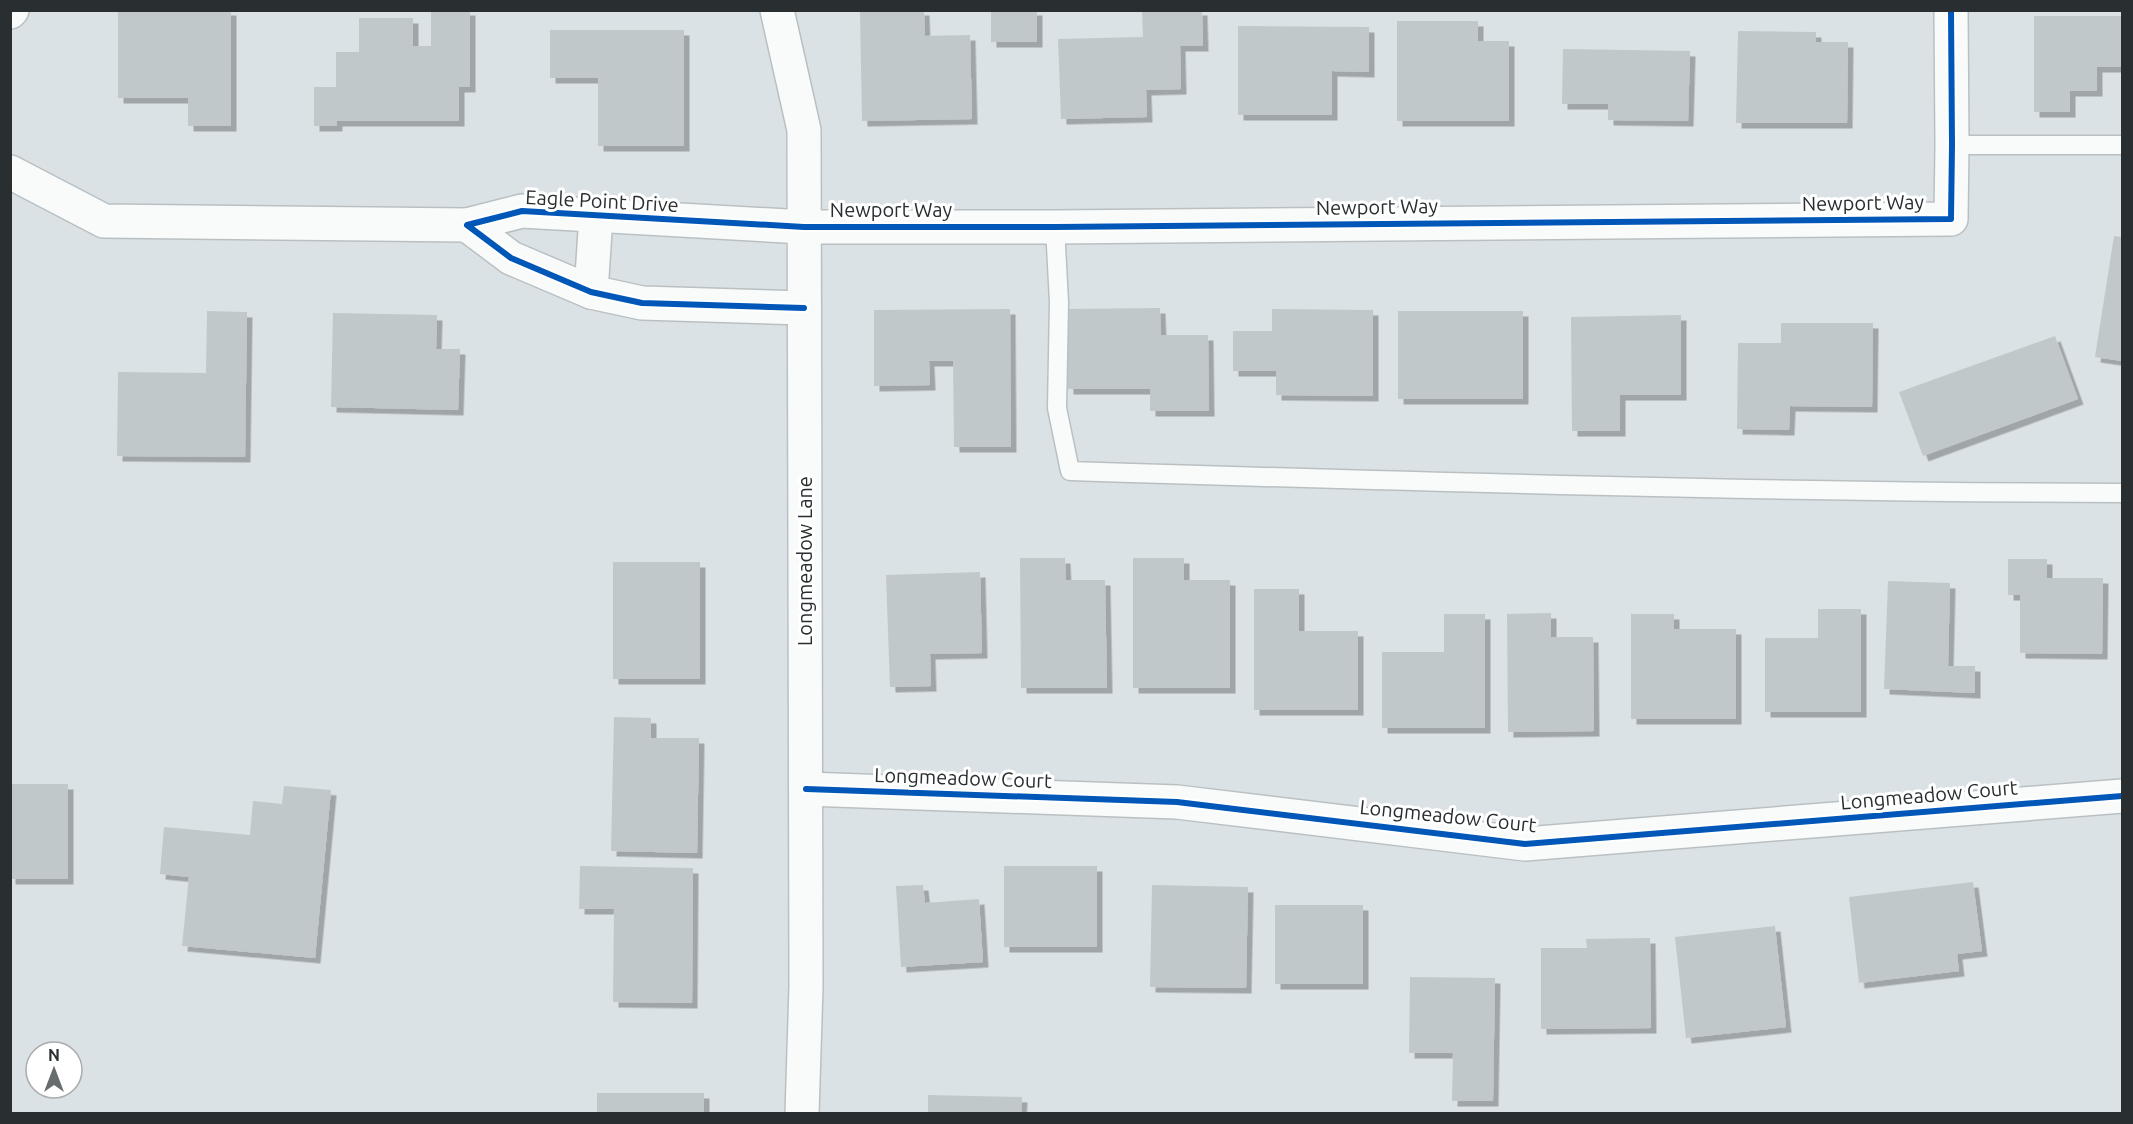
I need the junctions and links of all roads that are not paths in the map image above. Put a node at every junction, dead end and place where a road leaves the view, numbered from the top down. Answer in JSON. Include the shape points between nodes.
{"nodes":[{"id":1,"x":777,"y":10,"type":"edge"},
{"id":2,"x":1951,"y":10,"type":"edge"},
{"id":3,"x":2122,"y":144,"type":"edge"},
{"id":4,"x":1952,"y":145,"type":"junction"},
{"id":5,"x":10,"y":172,"type":"edge"},
{"id":6,"x":596,"y":216,"type":"junction"},
{"id":7,"x":467,"y":225,"type":"junction"},
{"id":8,"x":804,"y":227,"type":"junction"},
{"id":9,"x":1055,"y":227,"type":"junction"},
{"id":10,"x":591,"y":292,"type":"junction"},
{"id":11,"x":804,"y":308,"type":"junction"},
{"id":12,"x":2122,"y":494,"type":"edge"},
{"id":13,"x":806,"y":789,"type":"junction"},
{"id":14,"x":2122,"y":796,"type":"edge"},
{"id":15,"x":802,"y":1113,"type":"edge"}],
"edges":[{"from":1,"to":8,"type":"street","name":"Longmeadow Lane","via":[[804,130]]},
{"from":2,"to":4,"type":"street"},
{"from":3,"to":4,"type":"lane"},
{"from":4,"to":9,"type":"street","name":"Newport Way","via":[[1951,219]]},
{"from":5,"to":7,"type":"street","name":"Eagle Point Drive","via":[[104,220]]},
{"from":6,"to":7,"type":"street","name":"Eagle Point Drive","via":[[522,211]]},
{"from":6,"to":8,"type":"street","name":"Eagle Point Drive"},
{"from":6,"to":10,"type":"street"},
{"from":7,"to":10,"type":"street","via":[[511,258]]},
{"from":8,"to":9,"type":"street","name":"Newport Way"},
{"from":8,"to":11,"type":"street","name":"Longmeadow Lane"},
{"from":9,"to":12,"type":"lane","via":[[1059,302],[1057,408],[1070,471],[1506,485]]},
{"from":10,"to":11,"type":"street","via":[[642,303]]},
{"from":11,"to":13,"type":"street","name":"Longmeadow Lane"},
{"from":13,"to":14,"type":"street","name":"Longmeadow Court","via":[[1177,802],[1525,844]]},
{"from":13,"to":15,"type":"street","name":"Longmeadow Lane"}]}
